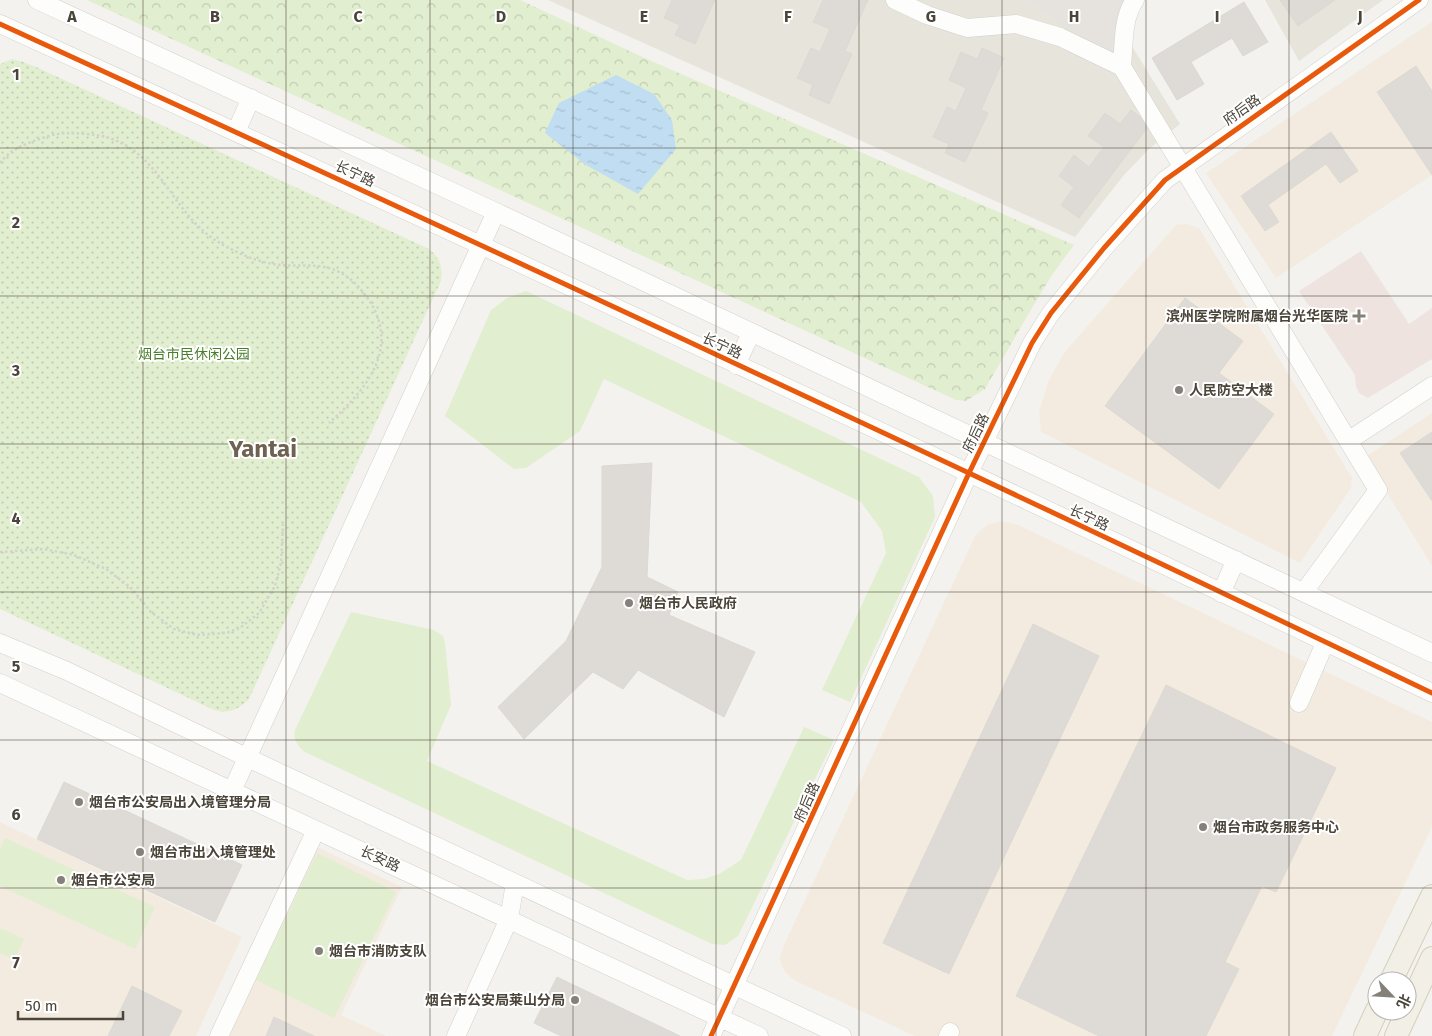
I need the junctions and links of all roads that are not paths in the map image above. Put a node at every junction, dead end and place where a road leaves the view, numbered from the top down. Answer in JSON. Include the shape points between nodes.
{"nodes":[{"id":1,"x":38,"y":0,"type":"edge"},
{"id":2,"x":895,"y":0,"type":"edge"},
{"id":3,"x":1135,"y":0,"type":"edge"},
{"id":4,"x":1419,"y":0,"type":"edge"},
{"id":5,"x":0,"y":24,"type":"edge"},
{"id":6,"x":1122,"y":67,"type":"junction"},
{"id":7,"x":250,"y":98,"type":"junction"},
{"id":8,"x":236,"y":132,"type":"junction"},
{"id":9,"x":1182,"y":166,"type":"junction"},
{"id":10,"x":496,"y":212,"type":"junction"},
{"id":11,"x":481,"y":246,"type":"junction"},
{"id":12,"x":751,"y":333,"type":"junction"},
{"id":13,"x":736,"y":365,"type":"junction"},
{"id":14,"x":1432,"y":386,"type":"edge"},
{"id":15,"x":1348,"y":441,"type":"junction"},
{"id":16,"x":984,"y":443,"type":"junction"},
{"id":17,"x":969,"y":473,"type":"junction"},
{"id":18,"x":1236,"y":560,"type":"junction"},
{"id":19,"x":1304,"y":592,"type":"junction"},
{"id":20,"x":1221,"y":593,"type":"junction"},
{"id":21,"x":0,"y":643,"type":"edge"},
{"id":22,"x":1326,"y":643,"type":"junction"},
{"id":23,"x":1431,"y":653,"type":"edge"},
{"id":24,"x":0,"y":683,"type":"edge"},
{"id":25,"x":1427,"y":689,"type":"edge"},
{"id":26,"x":1299,"y":703,"type":"dead end"},
{"id":27,"x":248,"y":758,"type":"junction"},
{"id":28,"x":232,"y":791,"type":"junction"},
{"id":29,"x":316,"y":830,"type":"junction"},
{"id":30,"x":515,"y":883,"type":"junction"},
{"id":31,"x":1432,"y":896,"type":"edge"},
{"id":32,"x":509,"y":919,"type":"junction"},
{"id":33,"x":1432,"y":958,"type":"edge"},
{"id":34,"x":1396,"y":971,"type":"edge"},
{"id":35,"x":736,"y":985,"type":"junction"},
{"id":36,"x":720,"y":1018,"type":"junction"},
{"id":37,"x":1372,"y":1021,"type":"edge"},
{"id":38,"x":219,"y":1036,"type":"edge"},
{"id":39,"x":456,"y":1036,"type":"edge"},
{"id":40,"x":711,"y":1036,"type":"edge"},
{"id":41,"x":759,"y":1036,"type":"edge"},
{"id":42,"x":842,"y":1036,"type":"edge"},
{"id":43,"x":1365,"y":1036,"type":"edge"},
{"id":44,"x":1396,"y":1036,"type":"edge"}],
"edges":[{"from":1,"to":7,"type":"street","name":"长宁路"},
{"from":2,"to":6,"type":"street","via":[[966,28],[1016,24],[1060,37]]},
{"from":3,"to":6,"type":"street","via":[[1125,27]]},
{"from":4,"to":9,"type":"street","name":"府后路"},
{"from":5,"to":8,"type":"street","name":"长宁路"},
{"from":6,"to":9,"type":"street"},
{"from":7,"to":8,"type":"street"},
{"from":7,"to":10,"type":"street","name":"长宁路"},
{"from":8,"to":11,"type":"street","name":"长宁路"},
{"from":9,"to":15,"type":"street"},
{"from":9,"to":16,"type":"street","name":"府后路","via":[[1140,207],[1051,313],[1032,344]]},
{"from":10,"to":11,"type":"street"},
{"from":10,"to":12,"type":"street","name":"长宁路"},
{"from":11,"to":13,"type":"street","name":"长宁路"},
{"from":11,"to":27,"type":"street"},
{"from":12,"to":13,"type":"street"},
{"from":12,"to":16,"type":"street","name":"长宁路"},
{"from":13,"to":17,"type":"street","name":"长宁路"},
{"from":14,"to":15,"type":"street"},
{"from":15,"to":19,"type":"street","via":[[1378,490]]},
{"from":16,"to":17,"type":"street","name":"府后路"},
{"from":16,"to":18,"type":"street","name":"长宁路"},
{"from":17,"to":20,"type":"street","name":"长宁路"},
{"from":17,"to":35,"type":"street","name":"府后路"},
{"from":18,"to":19,"type":"street","name":"长宁路"},
{"from":18,"to":20,"type":"street"},
{"from":19,"to":23,"type":"street","name":"长宁路"},
{"from":20,"to":22,"type":"street","name":"长宁路"},
{"from":21,"to":27,"type":"street"},
{"from":22,"to":25,"type":"street","name":"长宁路"},
{"from":22,"to":26,"type":"street"},
{"from":24,"to":28,"type":"street","name":"长安路"},
{"from":27,"to":28,"type":"street"},
{"from":27,"to":30,"type":"street"},
{"from":28,"to":29,"type":"street","name":"长安路"},
{"from":29,"to":32,"type":"street","name":"长安路"},
{"from":29,"to":38,"type":"street"},
{"from":30,"to":32,"type":"street"},
{"from":30,"to":35,"type":"street"},
{"from":31,"to":34,"type":"main road"},
{"from":32,"to":36,"type":"street","name":"长安路"},
{"from":32,"to":39,"type":"street"},
{"from":33,"to":44,"type":"main road"},
{"from":35,"to":36,"type":"street","name":"府后路"},
{"from":35,"to":42,"type":"street"},
{"from":36,"to":40,"type":"street","name":"府后路"},
{"from":36,"to":41,"type":"street","name":"长安路"},
{"from":37,"to":43,"type":"main road"}]}
